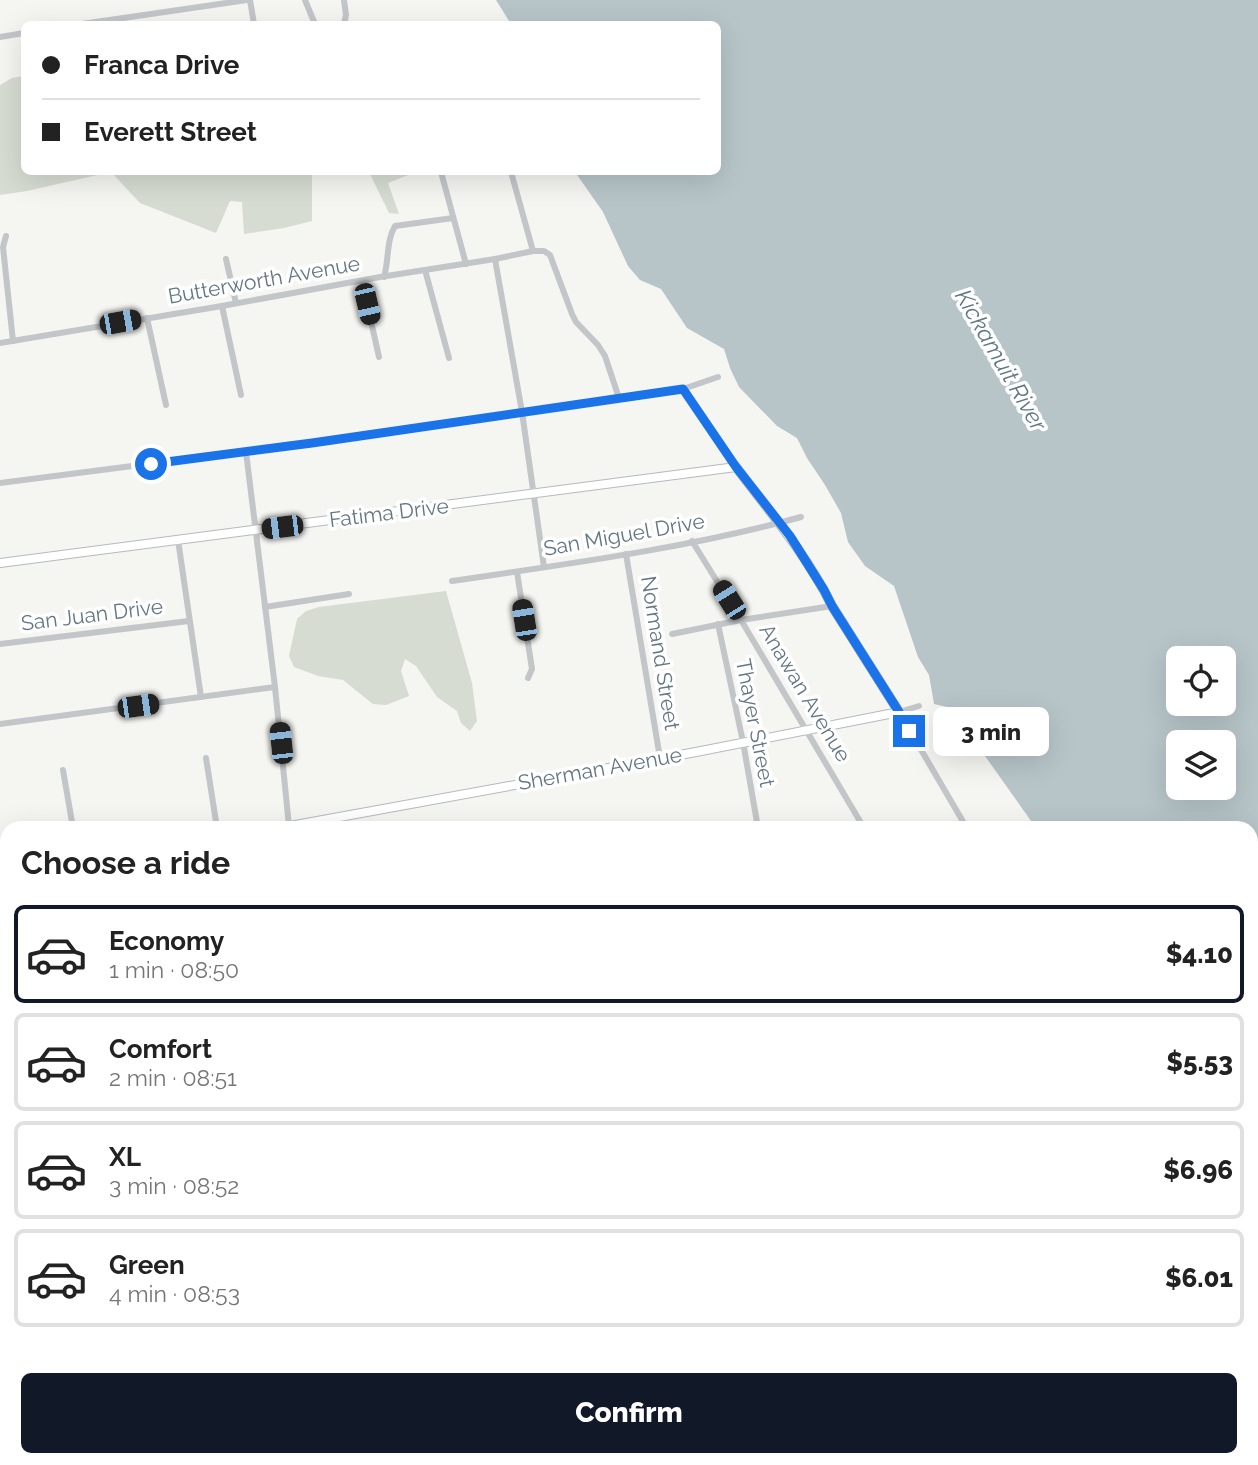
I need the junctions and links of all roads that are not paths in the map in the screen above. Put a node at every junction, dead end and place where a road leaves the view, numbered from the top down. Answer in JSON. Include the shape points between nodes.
{"nodes":[{"id":1,"x":248,"y":0,"type":"edge"},
{"id":2,"x":305,"y":0,"type":"edge"},
{"id":3,"x":344,"y":0,"type":"edge"},
{"id":4,"x":103,"y":21,"type":"edge"},
{"id":5,"x":253,"y":21,"type":"edge"},
{"id":6,"x":314,"y":21,"type":"edge"},
{"id":7,"x":345,"y":21,"type":"edge"},
{"id":8,"x":21,"y":34,"type":"edge"},
{"id":9,"x":0,"y":37,"type":"edge"},
{"id":10,"x":442,"y":175,"type":"edge"},
{"id":11,"x":512,"y":175,"type":"edge"},
{"id":12,"x":453,"y":218,"type":"junction"},
{"id":13,"x":6,"y":236,"type":"dead end"},
{"id":14,"x":533,"y":251,"type":"junction"},
{"id":15,"x":226,"y":259,"type":"dead end"},
{"id":16,"x":495,"y":259,"type":"junction"},
{"id":17,"x":466,"y":264,"type":"junction"},
{"id":18,"x":425,"y":270,"type":"junction"},
{"id":19,"x":384,"y":277,"type":"junction"},
{"id":20,"x":362,"y":281,"type":"junction"},
{"id":21,"x":236,"y":303,"type":"junction"},
{"id":22,"x":222,"y":306,"type":"junction"},
{"id":23,"x":147,"y":318,"type":"junction"},
{"id":24,"x":13,"y":341,"type":"junction"},
{"id":25,"x":0,"y":343,"type":"edge"},
{"id":26,"x":379,"y":357,"type":"dead end"},
{"id":27,"x":449,"y":358,"type":"dead end"},
{"id":28,"x":718,"y":377,"type":"dead end"},
{"id":29,"x":683,"y":389,"type":"junction"},
{"id":30,"x":241,"y":395,"type":"dead end"},
{"id":31,"x":619,"y":398,"type":"junction"},
{"id":32,"x":166,"y":405,"type":"dead end"},
{"id":33,"x":522,"y":412,"type":"junction"},
{"id":34,"x":246,"y":452,"type":"junction"},
{"id":35,"x":736,"y":467,"type":"junction"},
{"id":36,"x":0,"y":484,"type":"edge"},
{"id":37,"x":534,"y":494,"type":"junction"},
{"id":38,"x":801,"y":517,"type":"dead end"},
{"id":39,"x":780,"y":523,"type":"junction"},
{"id":40,"x":255,"y":530,"type":"junction"},
{"id":41,"x":178,"y":540,"type":"junction"},
{"id":42,"x":692,"y":541,"type":"junction"},
{"id":43,"x":626,"y":554,"type":"junction"},
{"id":44,"x":0,"y":563,"type":"edge"},
{"id":45,"x":544,"y":567,"type":"junction"},
{"id":46,"x":517,"y":572,"type":"junction"},
{"id":47,"x":452,"y":581,"type":"dead end"},
{"id":48,"x":349,"y":594,"type":"dead end"},
{"id":49,"x":832,"y":606,"type":"junction"},
{"id":50,"x":265,"y":607,"type":"junction"},
{"id":51,"x":741,"y":620,"type":"junction"},
{"id":52,"x":189,"y":621,"type":"junction"},
{"id":53,"x":718,"y":624,"type":"junction"},
{"id":54,"x":672,"y":634,"type":"dead end"},
{"id":55,"x":0,"y":644,"type":"edge"},
{"id":56,"x":528,"y":678,"type":"dead end"},
{"id":57,"x":275,"y":687,"type":"junction"},
{"id":58,"x":201,"y":697,"type":"junction"},
{"id":59,"x":919,"y":706,"type":"dead end"},
{"id":60,"x":899,"y":712,"type":"junction"},
{"id":61,"x":0,"y":724,"type":"edge"},
{"id":62,"x":807,"y":731,"type":"junction"},
{"id":63,"x":743,"y":742,"type":"junction"},
{"id":64,"x":206,"y":758,"type":"dead end"},
{"id":65,"x":660,"y":758,"type":"junction"},
{"id":66,"x":62,"y":770,"type":"dead end"},
{"id":67,"x":344,"y":816,"type":"junction"},
{"id":68,"x":72,"y":821,"type":"edge"},
{"id":69,"x":216,"y":821,"type":"edge"},
{"id":70,"x":284,"y":821,"type":"edge"},
{"id":71,"x":317,"y":821,"type":"edge"},
{"id":72,"x":345,"y":821,"type":"edge"},
{"id":73,"x":757,"y":821,"type":"edge"},
{"id":74,"x":860,"y":821,"type":"edge"},
{"id":75,"x":963,"y":821,"type":"edge"}],
"edges":[{"from":1,"to":4,"type":"street"},
{"from":1,"to":5,"type":"street"},
{"from":2,"to":6,"type":"street"},
{"from":3,"to":7,"type":"street"},
{"from":8,"to":9,"type":"street"},
{"from":10,"to":12,"type":"street"},
{"from":11,"to":14,"type":"street"},
{"from":12,"to":17,"type":"street"},
{"from":12,"to":19,"type":"street","via":[[395,226]]},
{"from":13,"to":24,"type":"street","via":[[3,247]]},
{"from":14,"to":16,"type":"street","name":"Butterworth Avenue"},
{"from":14,"to":31,"type":"street","via":[[550,255],[572,314],[605,356]]},
{"from":15,"to":21,"type":"street"},
{"from":16,"to":17,"type":"street","name":"Butterworth Avenue"},
{"from":16,"to":33,"type":"street"},
{"from":17,"to":18,"type":"street","name":"Butterworth Avenue"},
{"from":18,"to":19,"type":"street","name":"Butterworth Avenue"},
{"from":18,"to":27,"type":"street"},
{"from":19,"to":20,"type":"street","name":"Butterworth Avenue"},
{"from":20,"to":21,"type":"street","name":"Butterworth Avenue"},
{"from":20,"to":26,"type":"street"},
{"from":21,"to":22,"type":"street","name":"Butterworth Avenue"},
{"from":22,"to":23,"type":"street","name":"Butterworth Avenue"},
{"from":22,"to":30,"type":"street"},
{"from":23,"to":24,"type":"street","name":"Butterworth Avenue"},
{"from":23,"to":32,"type":"street"},
{"from":24,"to":25,"type":"street","name":"Butterworth Avenue"},
{"from":28,"to":29,"type":"street"},
{"from":29,"to":31,"type":"street"},
{"from":29,"to":35,"type":"street"},
{"from":31,"to":33,"type":"street"},
{"from":33,"to":34,"type":"street"},
{"from":33,"to":37,"type":"street"},
{"from":34,"to":36,"type":"street"},
{"from":34,"to":40,"type":"street"},
{"from":35,"to":37,"type":"street","name":"Fatima Drive"},
{"from":35,"to":39,"type":"street"},
{"from":37,"to":40,"type":"street","name":"Fatima Drive"},
{"from":37,"to":45,"type":"street"},
{"from":38,"to":39,"type":"street","name":"San Miguel Drive"},
{"from":39,"to":42,"type":"street","name":"San Miguel Drive"},
{"from":39,"to":49,"type":"street"},
{"from":40,"to":41,"type":"street","name":"Fatima Drive"},
{"from":40,"to":50,"type":"street"},
{"from":41,"to":44,"type":"street","name":"Fatima Drive"},
{"from":41,"to":52,"type":"street"},
{"from":42,"to":43,"type":"street","name":"San Miguel Drive"},
{"from":42,"to":51,"type":"street","name":"Anawan Avenue"},
{"from":43,"to":45,"type":"street","name":"San Miguel Drive"},
{"from":43,"to":65,"type":"street","name":"Normand Street"},
{"from":45,"to":46,"type":"street","name":"San Miguel Drive"},
{"from":46,"to":47,"type":"street","name":"San Miguel Drive"},
{"from":46,"to":56,"type":"street","via":[[532,669]]},
{"from":48,"to":50,"type":"street"},
{"from":49,"to":51,"type":"street"},
{"from":49,"to":60,"type":"street"},
{"from":50,"to":57,"type":"street"},
{"from":51,"to":53,"type":"street"},
{"from":51,"to":62,"type":"street","name":"Anawan Avenue"},
{"from":52,"to":55,"type":"street","name":"San Juan Drive"},
{"from":52,"to":58,"type":"street"},
{"from":53,"to":54,"type":"street"},
{"from":53,"to":63,"type":"street","name":"Thayer Street"},
{"from":57,"to":58,"type":"street"},
{"from":57,"to":70,"type":"street"},
{"from":58,"to":61,"type":"street"},
{"from":59,"to":60,"type":"street","name":"Sherman Avenue"},
{"from":60,"to":62,"type":"street","name":"Sherman Avenue"},
{"from":60,"to":75,"type":"street"},
{"from":62,"to":63,"type":"street","name":"Sherman Avenue"},
{"from":62,"to":74,"type":"street","name":"Anawan Avenue"},
{"from":63,"to":65,"type":"street","name":"Sherman Avenue"},
{"from":63,"to":73,"type":"street","name":"Thayer Street"},
{"from":64,"to":69,"type":"street"},
{"from":65,"to":67,"type":"street","name":"Sherman Avenue"},
{"from":66,"to":68,"type":"street"},
{"from":67,"to":71,"type":"street","name":"Sherman Avenue"},
{"from":67,"to":72,"type":"street"}]}
